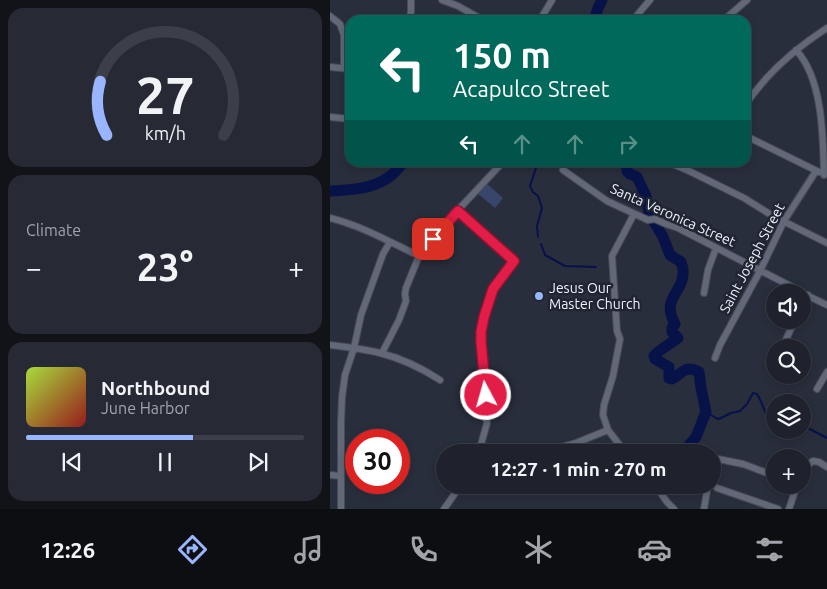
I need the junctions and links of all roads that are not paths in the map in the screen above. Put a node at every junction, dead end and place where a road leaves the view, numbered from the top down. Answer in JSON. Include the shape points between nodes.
{"nodes":[{"id":1,"x":411,"y":0,"type":"edge"},
{"id":2,"x":442,"y":0,"type":"edge"},
{"id":3,"x":552,"y":0,"type":"edge"},
{"id":4,"x":650,"y":0,"type":"edge"},
{"id":5,"x":747,"y":0,"type":"edge"},
{"id":6,"x":469,"y":12,"type":"junction"},
{"id":7,"x":410,"y":15,"type":"edge"},
{"id":8,"x":468,"y":15,"type":"edge"},
{"id":9,"x":474,"y":15,"type":"edge"},
{"id":10,"x":543,"y":15,"type":"edge"},
{"id":11,"x":637,"y":15,"type":"edge"},
{"id":12,"x":730,"y":15,"type":"edge"},
{"id":13,"x":330,"y":16,"type":"edge"},
{"id":14,"x":827,"y":28,"type":"edge"},
{"id":15,"x":345,"y":46,"type":"edge"},
{"id":16,"x":796,"y":50,"type":"junction"},
{"id":17,"x":330,"y":67,"type":"edge"},
{"id":18,"x":345,"y":69,"type":"edge"},
{"id":19,"x":751,"y":98,"type":"edge"},
{"id":20,"x":330,"y":117,"type":"edge"},
{"id":21,"x":345,"y":118,"type":"edge"},
{"id":22,"x":751,"y":138,"type":"edge"},
{"id":23,"x":498,"y":167,"type":"edge"},
{"id":24,"x":680,"y":167,"type":"edge"},
{"id":25,"x":563,"y":170,"type":"dead end"},
{"id":26,"x":816,"y":171,"type":"junction"},
{"id":27,"x":826,"y":176,"type":"edge"},
{"id":28,"x":458,"y":211,"type":"junction"},
{"id":29,"x":634,"y":214,"type":"junction"},
{"id":30,"x":330,"y":218,"type":"edge"},
{"id":31,"x":784,"y":221,"type":"junction"},
{"id":32,"x":390,"y":242,"type":"junction"},
{"id":33,"x":827,"y":243,"type":"edge"},
{"id":34,"x":716,"y":248,"type":"junction"},
{"id":35,"x":419,"y":256,"type":"junction"},
{"id":36,"x":760,"y":271,"type":"junction"},
{"id":37,"x":785,"y":284,"type":"edge"},
{"id":38,"x":704,"y":293,"type":"dead end"},
{"id":39,"x":811,"y":297,"type":"edge"},
{"id":40,"x":827,"y":305,"type":"edge"},
{"id":41,"x":330,"y":345,"type":"edge"},
{"id":42,"x":354,"y":348,"type":"junction"},
{"id":43,"x":382,"y":353,"type":"junction"},
{"id":44,"x":715,"y":358,"type":"dead end"},
{"id":45,"x":827,"y":372,"type":"edge"},
{"id":46,"x":440,"y":380,"type":"dead end"},
{"id":47,"x":817,"y":389,"type":"dead end"},
{"id":48,"x":608,"y":430,"type":"junction"},
{"id":49,"x":481,"y":444,"type":"edge"},
{"id":50,"x":569,"y":444,"type":"edge"},
{"id":51,"x":619,"y":444,"type":"edge"},
{"id":52,"x":721,"y":460,"type":"edge"},
{"id":53,"x":811,"y":462,"type":"edge"},
{"id":54,"x":827,"y":467,"type":"edge"},
{"id":55,"x":766,"y":473,"type":"edge"},
{"id":56,"x":330,"y":475,"type":"edge"},
{"id":57,"x":341,"y":476,"type":"junction"},
{"id":58,"x":721,"y":489,"type":"edge"},
{"id":59,"x":455,"y":494,"type":"edge"},
{"id":60,"x":662,"y":494,"type":"edge"},
{"id":61,"x":706,"y":494,"type":"edge"},
{"id":62,"x":793,"y":494,"type":"edge"},
{"id":63,"x":341,"y":509,"type":"edge"},
{"id":64,"x":444,"y":509,"type":"edge"},
{"id":65,"x":674,"y":509,"type":"edge"},
{"id":66,"x":704,"y":509,"type":"edge"},
{"id":67,"x":778,"y":509,"type":"edge"},
{"id":68,"x":789,"y":509,"type":"edge"}],
"edges":[{"from":1,"to":7,"type":"street"},
{"from":2,"to":6,"type":"street"},
{"from":3,"to":10,"type":"street"},
{"from":4,"to":11,"type":"street"},
{"from":5,"to":12,"type":"street"},
{"from":6,"to":8,"type":"street"},
{"from":6,"to":9,"type":"street"},
{"from":13,"to":15,"type":"street","via":[[340,24]]},
{"from":14,"to":16,"type":"street"},
{"from":16,"to":19,"type":"street"},
{"from":16,"to":27,"type":"street","via":[[808,69],[818,99]]},
{"from":17,"to":18,"type":"street"},
{"from":20,"to":21,"type":"street"},
{"from":22,"to":26,"type":"street"},
{"from":23,"to":28,"type":"street"},
{"from":24,"to":31,"type":"street"},
{"from":25,"to":29,"type":"street","name":"Santa Veronica Street","via":[[607,201]]},
{"from":26,"to":27,"type":"street"},
{"from":26,"to":31,"type":"street","name":"Saint Joseph Street"},
{"from":28,"to":35,"type":"street"},
{"from":28,"to":49,"type":"street","via":[[514,261],[493,289],[481,332],[487,423]]},
{"from":29,"to":34,"type":"street","name":"Santa Veronica Street","via":[[678,228]]},
{"from":29,"to":48,"type":"street","via":[[612,256],[620,339],[604,405],[603,415]]},
{"from":30,"to":32,"type":"street"},
{"from":31,"to":33,"type":"street"},
{"from":31,"to":36,"type":"street","name":"Saint Joseph Street"},
{"from":32,"to":35,"type":"street"},
{"from":32,"to":42,"type":"street","via":[[361,315]]},
{"from":34,"to":36,"type":"street","name":"Santa Veronica Street"},
{"from":34,"to":38,"type":"street"},
{"from":35,"to":43,"type":"street","via":[[406,288],[406,301],[399,320]]},
{"from":36,"to":37,"type":"street","name":"Santa Veronica Street"},
{"from":36,"to":44,"type":"street","name":"Saint Joseph Street"},
{"from":39,"to":40,"type":"street","name":"Santa Veronica Street"},
{"from":41,"to":42,"type":"street"},
{"from":42,"to":43,"type":"street"},
{"from":42,"to":57,"type":"street","via":[[342,396]]},
{"from":43,"to":46,"type":"street","via":[[425,370]]},
{"from":45,"to":47,"type":"street"},
{"from":48,"to":50,"type":"street"},
{"from":48,"to":51,"type":"street"},
{"from":52,"to":55,"type":"street"},
{"from":53,"to":54,"type":"street","via":[[819,462]]},
{"from":56,"to":57,"type":"street"},
{"from":57,"to":63,"type":"street"},
{"from":58,"to":67,"type":"street"},
{"from":59,"to":64,"type":"street"},
{"from":60,"to":65,"type":"street"},
{"from":61,"to":66,"type":"street"},
{"from":62,"to":68,"type":"street"}]}
